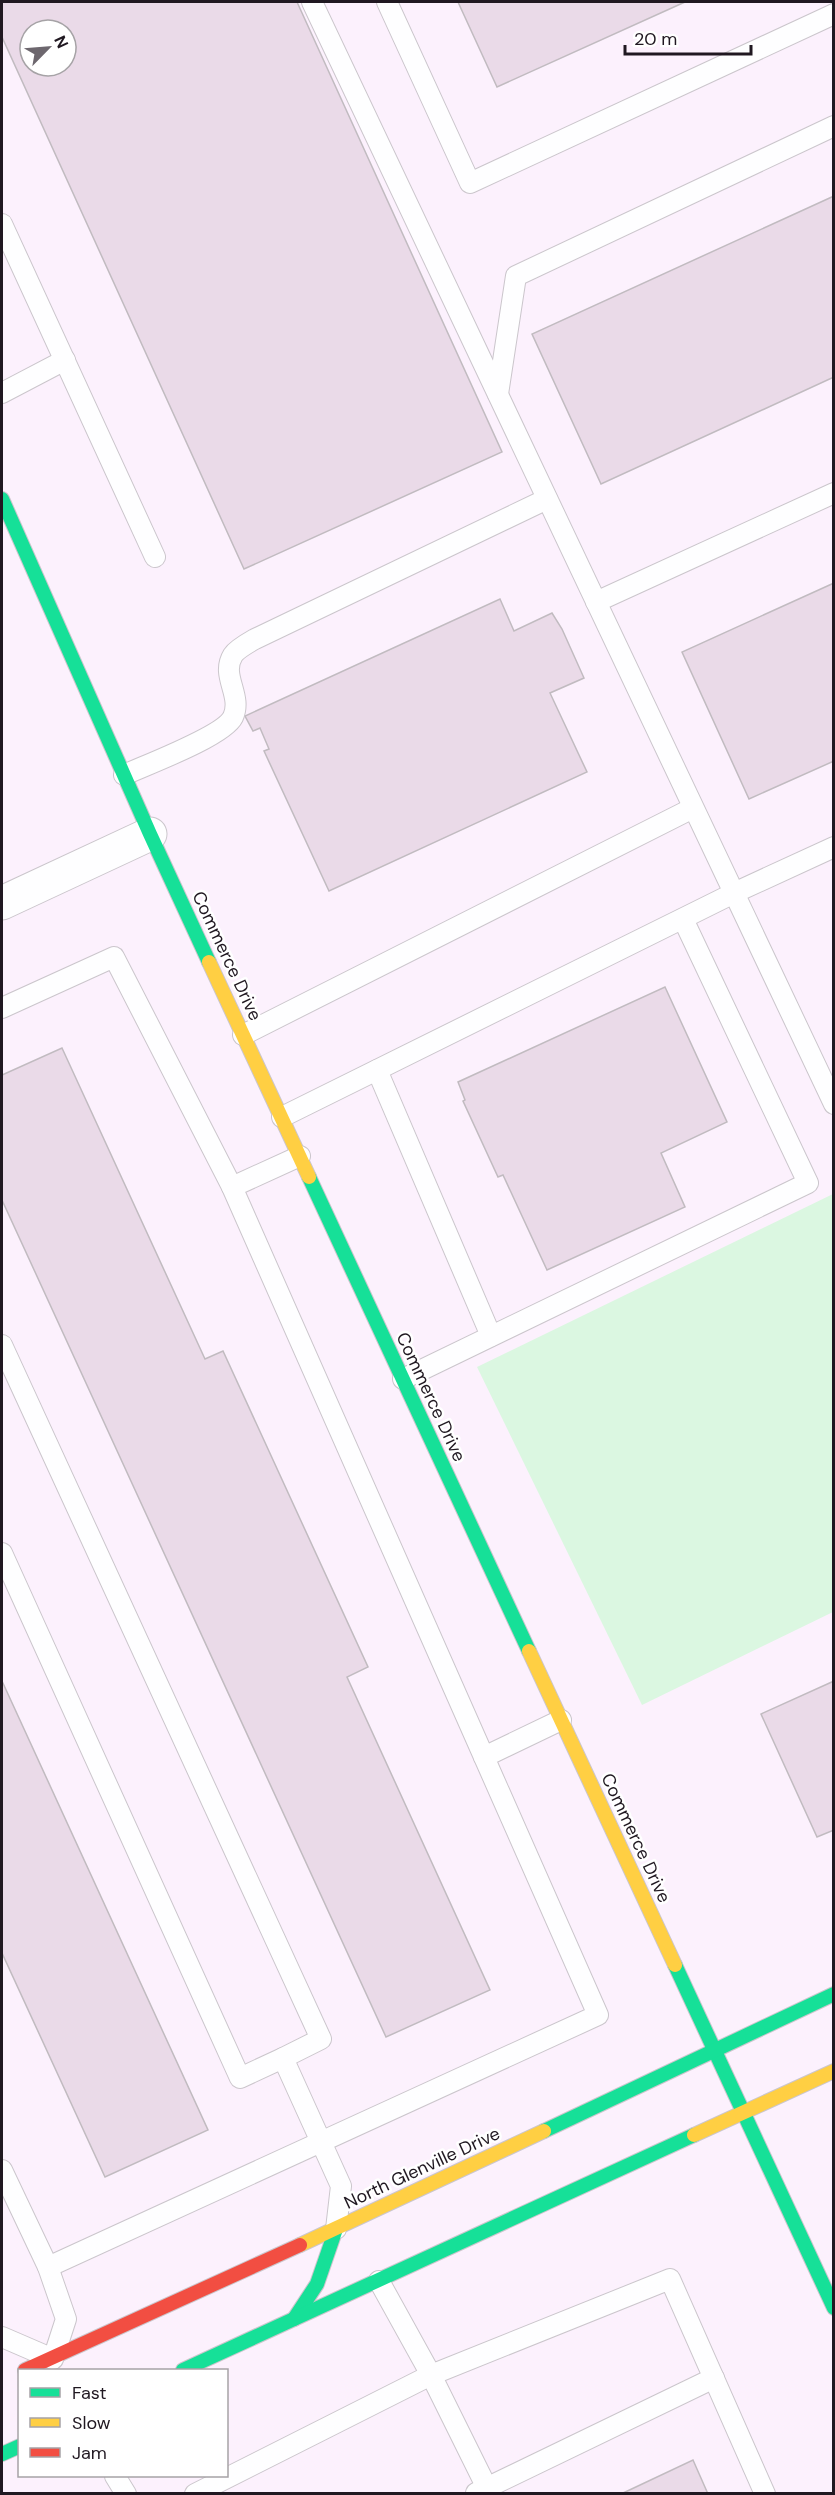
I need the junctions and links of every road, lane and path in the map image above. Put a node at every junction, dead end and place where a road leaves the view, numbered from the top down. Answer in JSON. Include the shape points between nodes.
{"nodes":[{"id":1,"x":312,"y":2,"type":"edge"},
{"id":2,"x":387,"y":2,"type":"edge"},
{"id":3,"x":834,"y":14,"type":"edge"},
{"id":4,"x":834,"y":126,"type":"edge"},
{"id":5,"x":2,"y":224,"type":"edge"},
{"id":6,"x":65,"y":360,"type":"junction"},
{"id":7,"x":2,"y":393,"type":"edge"},
{"id":8,"x":498,"y":394,"type":"junction"},
{"id":9,"x":834,"y":493,"type":"edge"},
{"id":10,"x":2,"y":499,"type":"edge"},
{"id":11,"x":547,"y":499,"type":"junction"},
{"id":12,"x":155,"y":557,"type":"dead end"},
{"id":13,"x":596,"y":603,"type":"junction"},
{"id":14,"x":124,"y":774,"type":"junction"},
{"id":15,"x":693,"y":808,"type":"junction"},
{"id":16,"x":150,"y":834,"type":"junction"},
{"id":17,"x":834,"y":847,"type":"edge"},
{"id":18,"x":734,"y":893,"type":"junction"},
{"id":19,"x":2,"y":903,"type":"edge"},
{"id":20,"x":683,"y":919,"type":"junction"},
{"id":21,"x":2,"y":1008,"type":"edge"},
{"id":22,"x":243,"y":1035,"type":"junction"},
{"id":23,"x":377,"y":1070,"type":"junction"},
{"id":24,"x":834,"y":1104,"type":"edge"},
{"id":25,"x":282,"y":1117,"type":"junction"},
{"id":26,"x":300,"y":1156,"type":"junction"},
{"id":27,"x":232,"y":1187,"type":"junction"},
{"id":28,"x":491,"y":1336,"type":"junction"},
{"id":29,"x":2,"y":1345,"type":"edge"},
{"id":30,"x":403,"y":1379,"type":"junction"},
{"id":31,"x":2,"y":1553,"type":"edge"},
{"id":32,"x":561,"y":1720,"type":"junction"},
{"id":33,"x":484,"y":1757,"type":"junction"},
{"id":34,"x":834,"y":1995,"type":"edge"},
{"id":35,"x":714,"y":2050,"type":"junction"},
{"id":36,"x":283,"y":2058,"type":"junction"},
{"id":37,"x":834,"y":2071,"type":"edge"},
{"id":38,"x":744,"y":2113,"type":"junction"},
{"id":39,"x":321,"y":2142,"type":"junction"},
{"id":40,"x":2,"y":2170,"type":"edge"},
{"id":41,"x":336,"y":2229,"type":"junction"},
{"id":42,"x":834,"y":2259,"type":"edge"},
{"id":43,"x":48,"y":2267,"type":"junction"},
{"id":44,"x":815,"y":2267,"type":"junction"},
{"id":45,"x":379,"y":2281,"type":"junction"},
{"id":46,"x":834,"y":2308,"type":"edge"},
{"id":47,"x":294,"y":2319,"type":"junction"},
{"id":48,"x":2,"y":2337,"type":"edge"},
{"id":49,"x":55,"y":2365,"type":"edge"},
{"id":50,"x":31,"y":2369,"type":"edge"},
{"id":51,"x":185,"y":2369,"type":"edge"},
{"id":52,"x":431,"y":2375,"type":"junction"},
{"id":53,"x":714,"y":2378,"type":"junction"},
{"id":54,"x":18,"y":2447,"type":"edge"},
{"id":55,"x":2,"y":2454,"type":"edge"},
{"id":56,"x":228,"y":2476,"type":"edge"},
{"id":57,"x":116,"y":2477,"type":"edge"},
{"id":58,"x":227,"y":2477,"type":"edge"},
{"id":59,"x":481,"y":2491,"type":"edge"},
{"id":60,"x":126,"y":2493,"type":"edge"},
{"id":61,"x":195,"y":2493,"type":"edge"},
{"id":62,"x":765,"y":2493,"type":"edge"}],
"edges":[{"from":1,"to":8,"type":"lane"},
{"from":2,"to":3,"type":"lane","via":[[470,183]]},
{"from":4,"to":8,"type":"lane","via":[[516,276]]},
{"from":5,"to":6,"type":"lane"},
{"from":6,"to":7,"type":"lane"},
{"from":6,"to":12,"type":"lane"},
{"from":8,"to":11,"type":"lane"},
{"from":9,"to":13,"type":"lane"},
{"from":10,"to":14,"type":"street","name":"Commerce Drive"},
{"from":11,"to":13,"type":"lane"},
{"from":11,"to":14,"type":"lane","via":[[255,639],[233,654],[227,670],[237,702],[233,719],[218,732]]},
{"from":13,"to":15,"type":"lane"},
{"from":14,"to":16,"type":"street","name":"Commerce Drive"},
{"from":15,"to":18,"type":"lane"},
{"from":15,"to":22,"type":"lane"},
{"from":16,"to":19,"type":"street"},
{"from":16,"to":22,"type":"street","name":"Commerce Drive"},
{"from":17,"to":18,"type":"lane"},
{"from":18,"to":20,"type":"lane"},
{"from":18,"to":24,"type":"lane"},
{"from":20,"to":23,"type":"lane"},
{"from":20,"to":28,"type":"lane","via":[[808,1183]]},
{"from":21,"to":27,"type":"lane","via":[[114,957]]},
{"from":22,"to":25,"type":"street","name":"Commerce Drive"},
{"from":23,"to":25,"type":"lane"},
{"from":23,"to":28,"type":"lane"},
{"from":25,"to":26,"type":"street","name":"Commerce Drive"},
{"from":26,"to":27,"type":"lane"},
{"from":26,"to":30,"type":"street","name":"Commerce Drive"},
{"from":27,"to":33,"type":"lane"},
{"from":28,"to":30,"type":"lane"},
{"from":29,"to":36,"type":"lane","via":[[321,2039]]},
{"from":30,"to":32,"type":"street","name":"Commerce Drive"},
{"from":31,"to":36,"type":"lane","via":[[240,2078]]},
{"from":32,"to":33,"type":"lane"},
{"from":32,"to":35,"type":"street","name":"Commerce Drive"},
{"from":33,"to":39,"type":"lane","via":[[598,2014]]},
{"from":34,"to":35,"type":"street","name":"North Glenville Drive"},
{"from":35,"to":38,"type":"street","name":"Commerce Drive"},
{"from":35,"to":41,"type":"street","name":"North Glenville Drive"},
{"from":36,"to":39,"type":"lane"},
{"from":37,"to":38,"type":"street"},
{"from":38,"to":44,"type":"street","name":"Commerce Drive"},
{"from":38,"to":45,"type":"street"},
{"from":39,"to":41,"type":"lane","via":[[341,2186]]},
{"from":39,"to":43,"type":"lane"},
{"from":40,"to":43,"type":"lane"},
{"from":41,"to":47,"type":"street","via":[[317,2284]]},
{"from":41,"to":49,"type":"street","name":"North Glenville Drive"},
{"from":42,"to":44,"type":"lane"},
{"from":43,"to":49,"type":"lane","via":[[66,2319]]},
{"from":44,"to":46,"type":"street","name":"Commerce Drive"},
{"from":45,"to":47,"type":"street"},
{"from":45,"to":52,"type":"lane"},
{"from":47,"to":51,"type":"street"},
{"from":48,"to":49,"type":"lane"},
{"from":49,"to":50,"type":"street","name":"North Glenville Drive"},
{"from":52,"to":53,"type":"lane","via":[[670,2279]]},
{"from":52,"to":56,"type":"lane"},
{"from":52,"to":59,"type":"lane"},
{"from":53,"to":59,"type":"lane"},
{"from":53,"to":62,"type":"lane"},
{"from":54,"to":55,"type":"street"},
{"from":57,"to":60,"type":"lane"},
{"from":58,"to":61,"type":"lane"}]}
